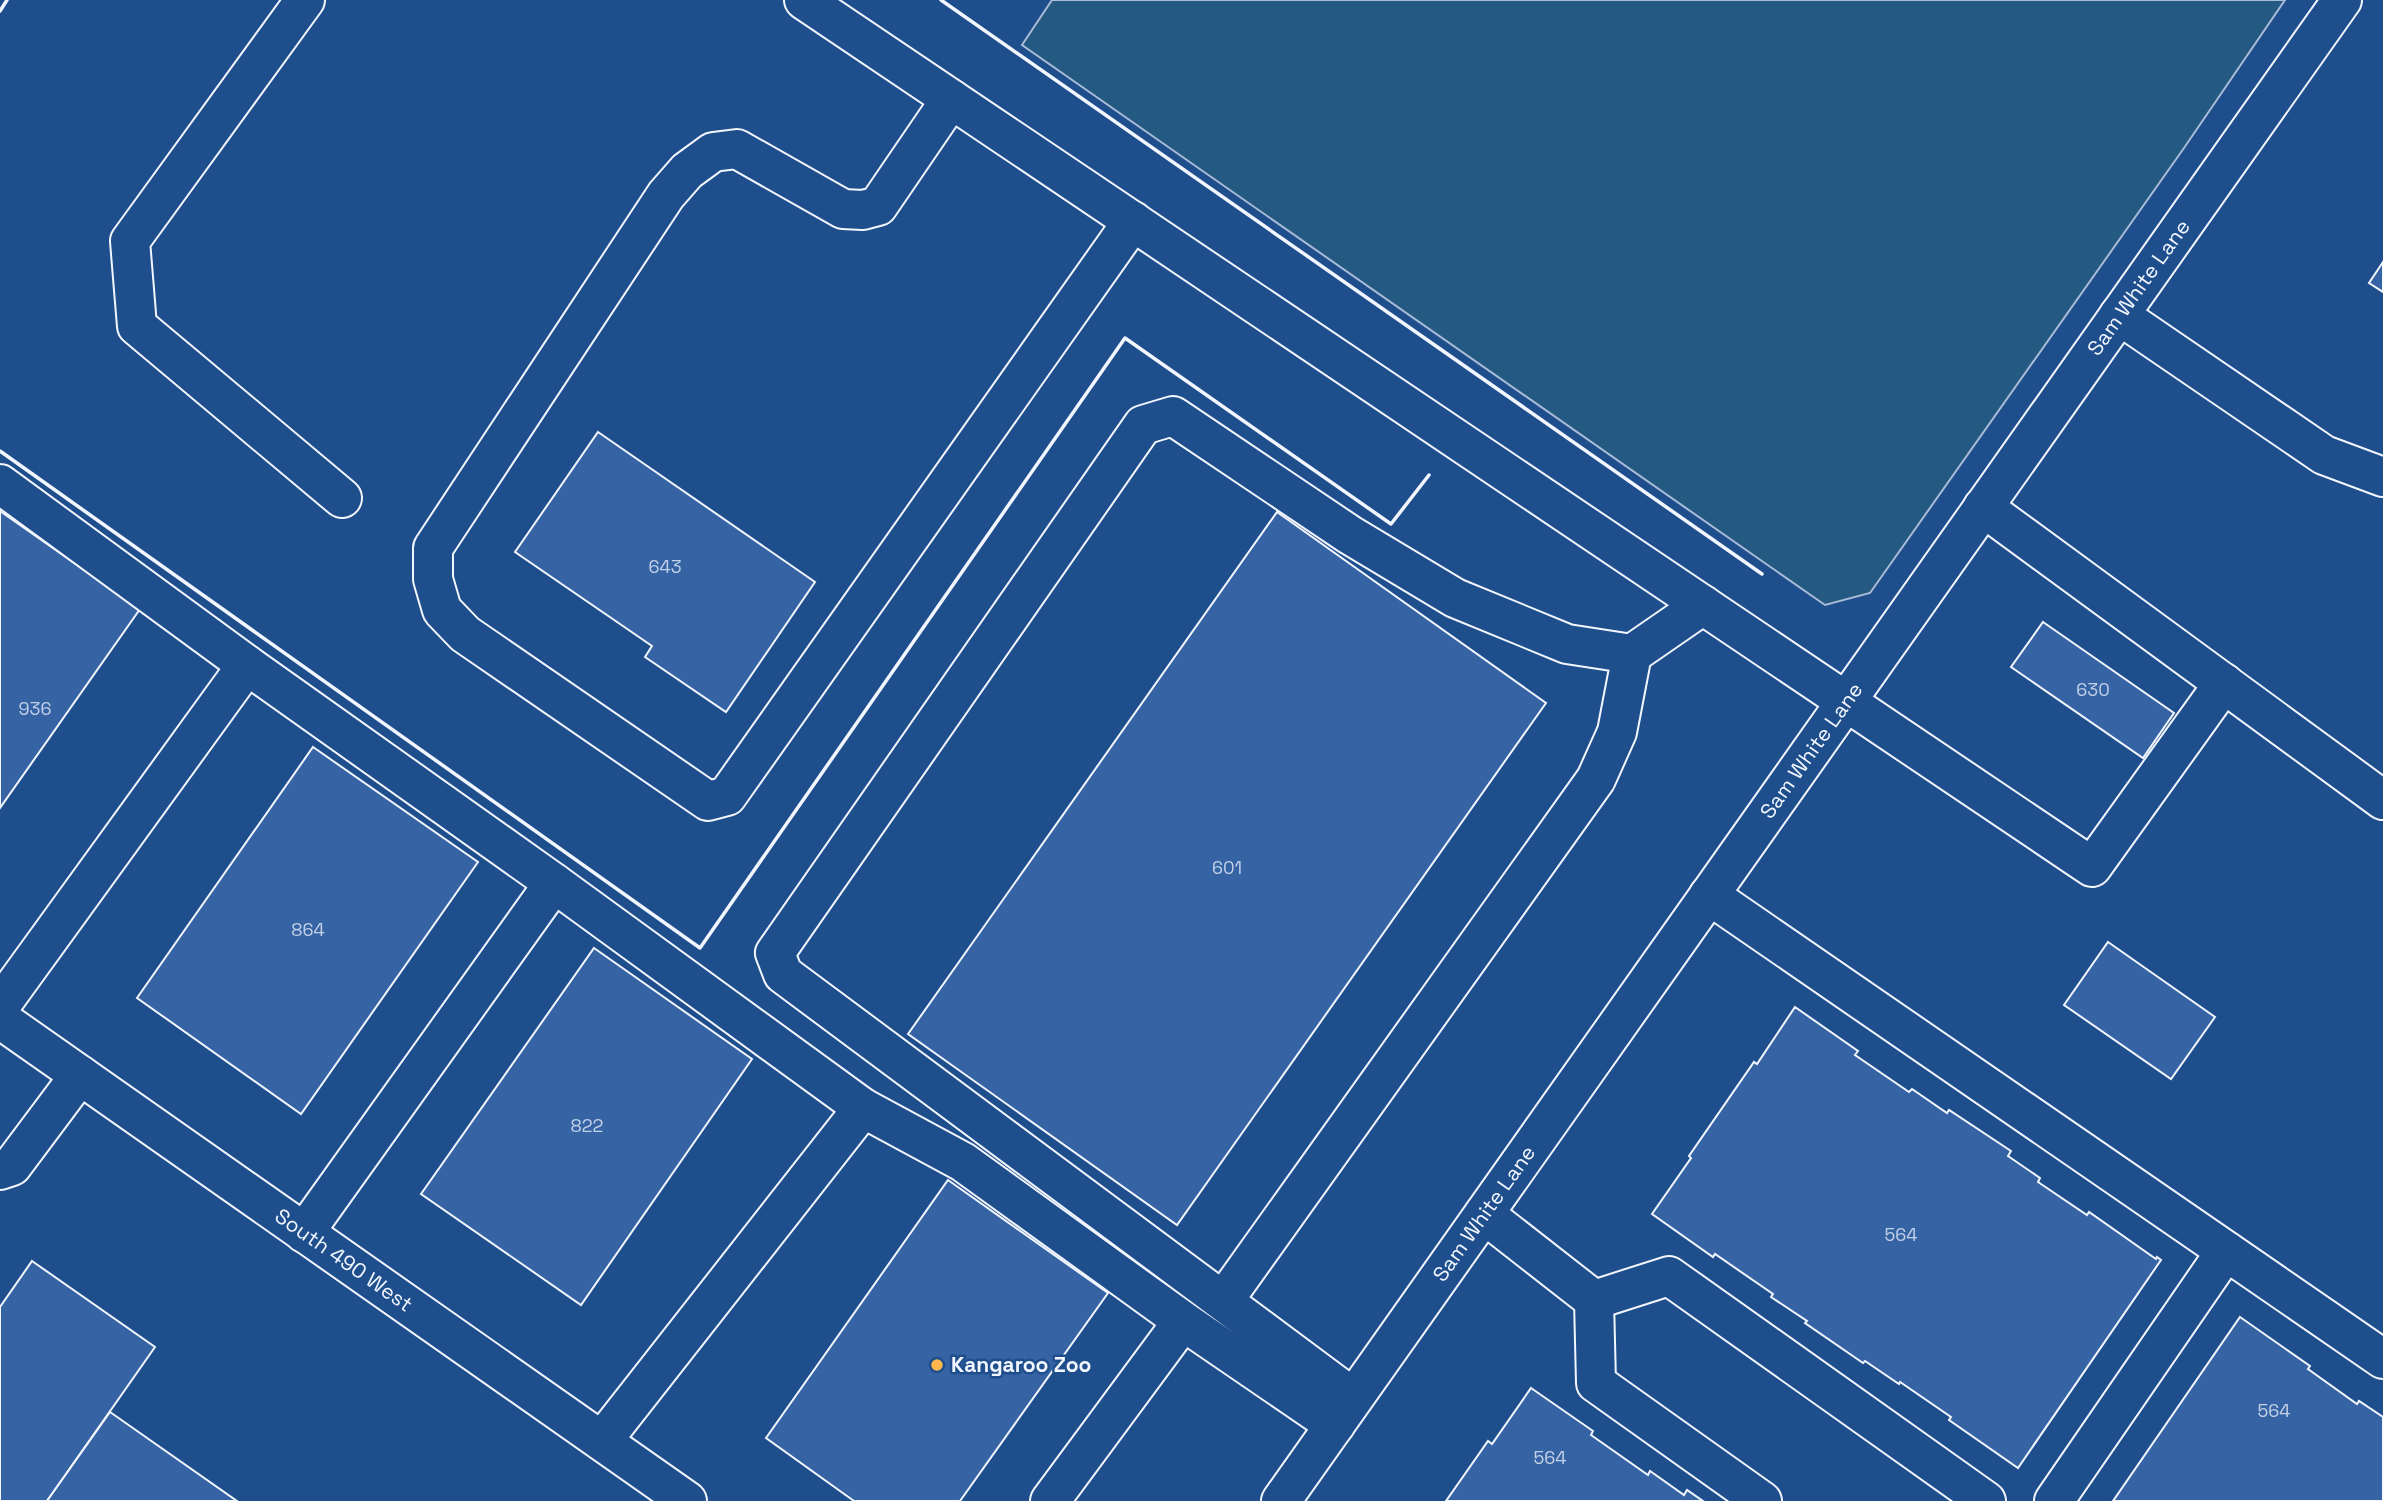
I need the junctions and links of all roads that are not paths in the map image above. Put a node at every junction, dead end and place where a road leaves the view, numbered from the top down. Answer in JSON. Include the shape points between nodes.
{"nodes":[{"id":1,"x":305,"y":0,"type":"edge"},
{"id":2,"x":804,"y":0,"type":"edge"},
{"id":3,"x":2342,"y":0,"type":"edge"},
{"id":4,"x":951,"y":99,"type":"junction"},
{"id":5,"x":1133,"y":221,"type":"junction"},
{"id":6,"x":2119,"y":315,"type":"junction"},
{"id":7,"x":2383,"y":477,"type":"edge"},
{"id":8,"x":0,"y":484,"type":"edge"},
{"id":9,"x":342,"y":498,"type":"dead end"},
{"id":10,"x":1983,"y":507,"type":"junction"},
{"id":11,"x":1703,"y":605,"type":"junction"},
{"id":12,"x":1632,"y":654,"type":"junction"},
{"id":13,"x":247,"y":665,"type":"junction"},
{"id":14,"x":2224,"y":683,"type":"junction"},
{"id":15,"x":1846,"y":702,"type":"junction"},
{"id":16,"x":2383,"y":800,"type":"edge"},
{"id":17,"x":555,"y":883,"type":"junction"},
{"id":18,"x":1709,"y":895,"type":"junction"},
{"id":19,"x":0,"y":1006,"type":"edge"},
{"id":20,"x":0,"y":1019,"type":"edge"},
{"id":21,"x":80,"y":1075,"type":"junction"},
{"id":22,"x":863,"y":1108,"type":"junction"},
{"id":23,"x":0,"y":1170,"type":"edge"},
{"id":24,"x":1484,"y":1214,"type":"junction"},
{"id":25,"x":304,"y":1233,"type":"junction"},
{"id":26,"x":2226,"y":1251,"type":"junction"},
{"id":27,"x":1224,"y":1300,"type":"junction"},
{"id":28,"x":1594,"y":1300,"type":"junction"},
{"id":29,"x":1183,"y":1321,"type":"junction"},
{"id":30,"x":2383,"y":1359,"type":"edge"},
{"id":31,"x":1344,"y":1411,"type":"junction"},
{"id":32,"x":602,"y":1441,"type":"junction"},
{"id":33,"x":687,"y":1501,"type":"edge"},
{"id":34,"x":1050,"y":1501,"type":"edge"},
{"id":35,"x":1281,"y":1501,"type":"edge"},
{"id":36,"x":1762,"y":1501,"type":"edge"},
{"id":37,"x":1986,"y":1501,"type":"edge"},
{"id":38,"x":2054,"y":1501,"type":"edge"}],
"edges":[{"from":1,"to":9,"type":"street","via":[[130,241],[137,326]]},
{"from":2,"to":4,"type":"street"},
{"from":3,"to":6,"type":"street","name":"Sam White Lane"},
{"from":4,"to":5,"type":"street"},
{"from":4,"to":5,"type":"street","via":[[878,206],[843,209],[737,149],[713,152],[687,171],[666,195],[433,548],[433,579],[442,610],[465,634],[708,801],[727,796]]},
{"from":5,"to":11,"type":"street"},
{"from":6,"to":7,"type":"street","via":[[2324,455]]},
{"from":6,"to":10,"type":"street","name":"Sam White Lane"},
{"from":8,"to":13,"type":"street"},
{"from":10,"to":14,"type":"street"},
{"from":10,"to":15,"type":"street","name":"Sam White Lane"},
{"from":11,"to":12,"type":"street"},
{"from":11,"to":15,"type":"street"},
{"from":12,"to":27,"type":"street","via":[[1618,732],[1596,779]]},
{"from":12,"to":27,"type":"street","via":[[1567,644],[1455,598],[1350,535],[1173,416],[1143,425],[775,953],[783,974]]},
{"from":13,"to":17,"type":"street"},
{"from":13,"to":19,"type":"street"},
{"from":14,"to":15,"type":"street","via":[[2092,867]]},
{"from":14,"to":16,"type":"street"},
{"from":15,"to":18,"type":"street","name":"Sam White Lane"},
{"from":17,"to":22,"type":"street"},
{"from":17,"to":25,"type":"street"},
{"from":18,"to":24,"type":"street","name":"Sam White Lane"},
{"from":18,"to":26,"type":"street"},
{"from":20,"to":21,"type":"street","name":"South 490 West"},
{"from":21,"to":23,"type":"street","via":[[12,1166]]},
{"from":21,"to":25,"type":"street","name":"South 490 West"},
{"from":22,"to":29,"type":"street","via":[[963,1163]]},
{"from":22,"to":32,"type":"street"},
{"from":24,"to":28,"type":"street"},
{"from":24,"to":31,"type":"street","name":"Sam White Lane"},
{"from":25,"to":32,"type":"street","name":"South 490 West"},
{"from":26,"to":30,"type":"street"},
{"from":26,"to":38,"type":"street"},
{"from":27,"to":31,"type":"street"},
{"from":28,"to":36,"type":"street","via":[[1596,1383]]},
{"from":28,"to":37,"type":"street","via":[[1669,1276]]},
{"from":29,"to":31,"type":"street"},
{"from":29,"to":34,"type":"street"},
{"from":31,"to":35,"type":"street","name":"Sam White Lane"},
{"from":32,"to":33,"type":"street","name":"South 490 West"}]}
